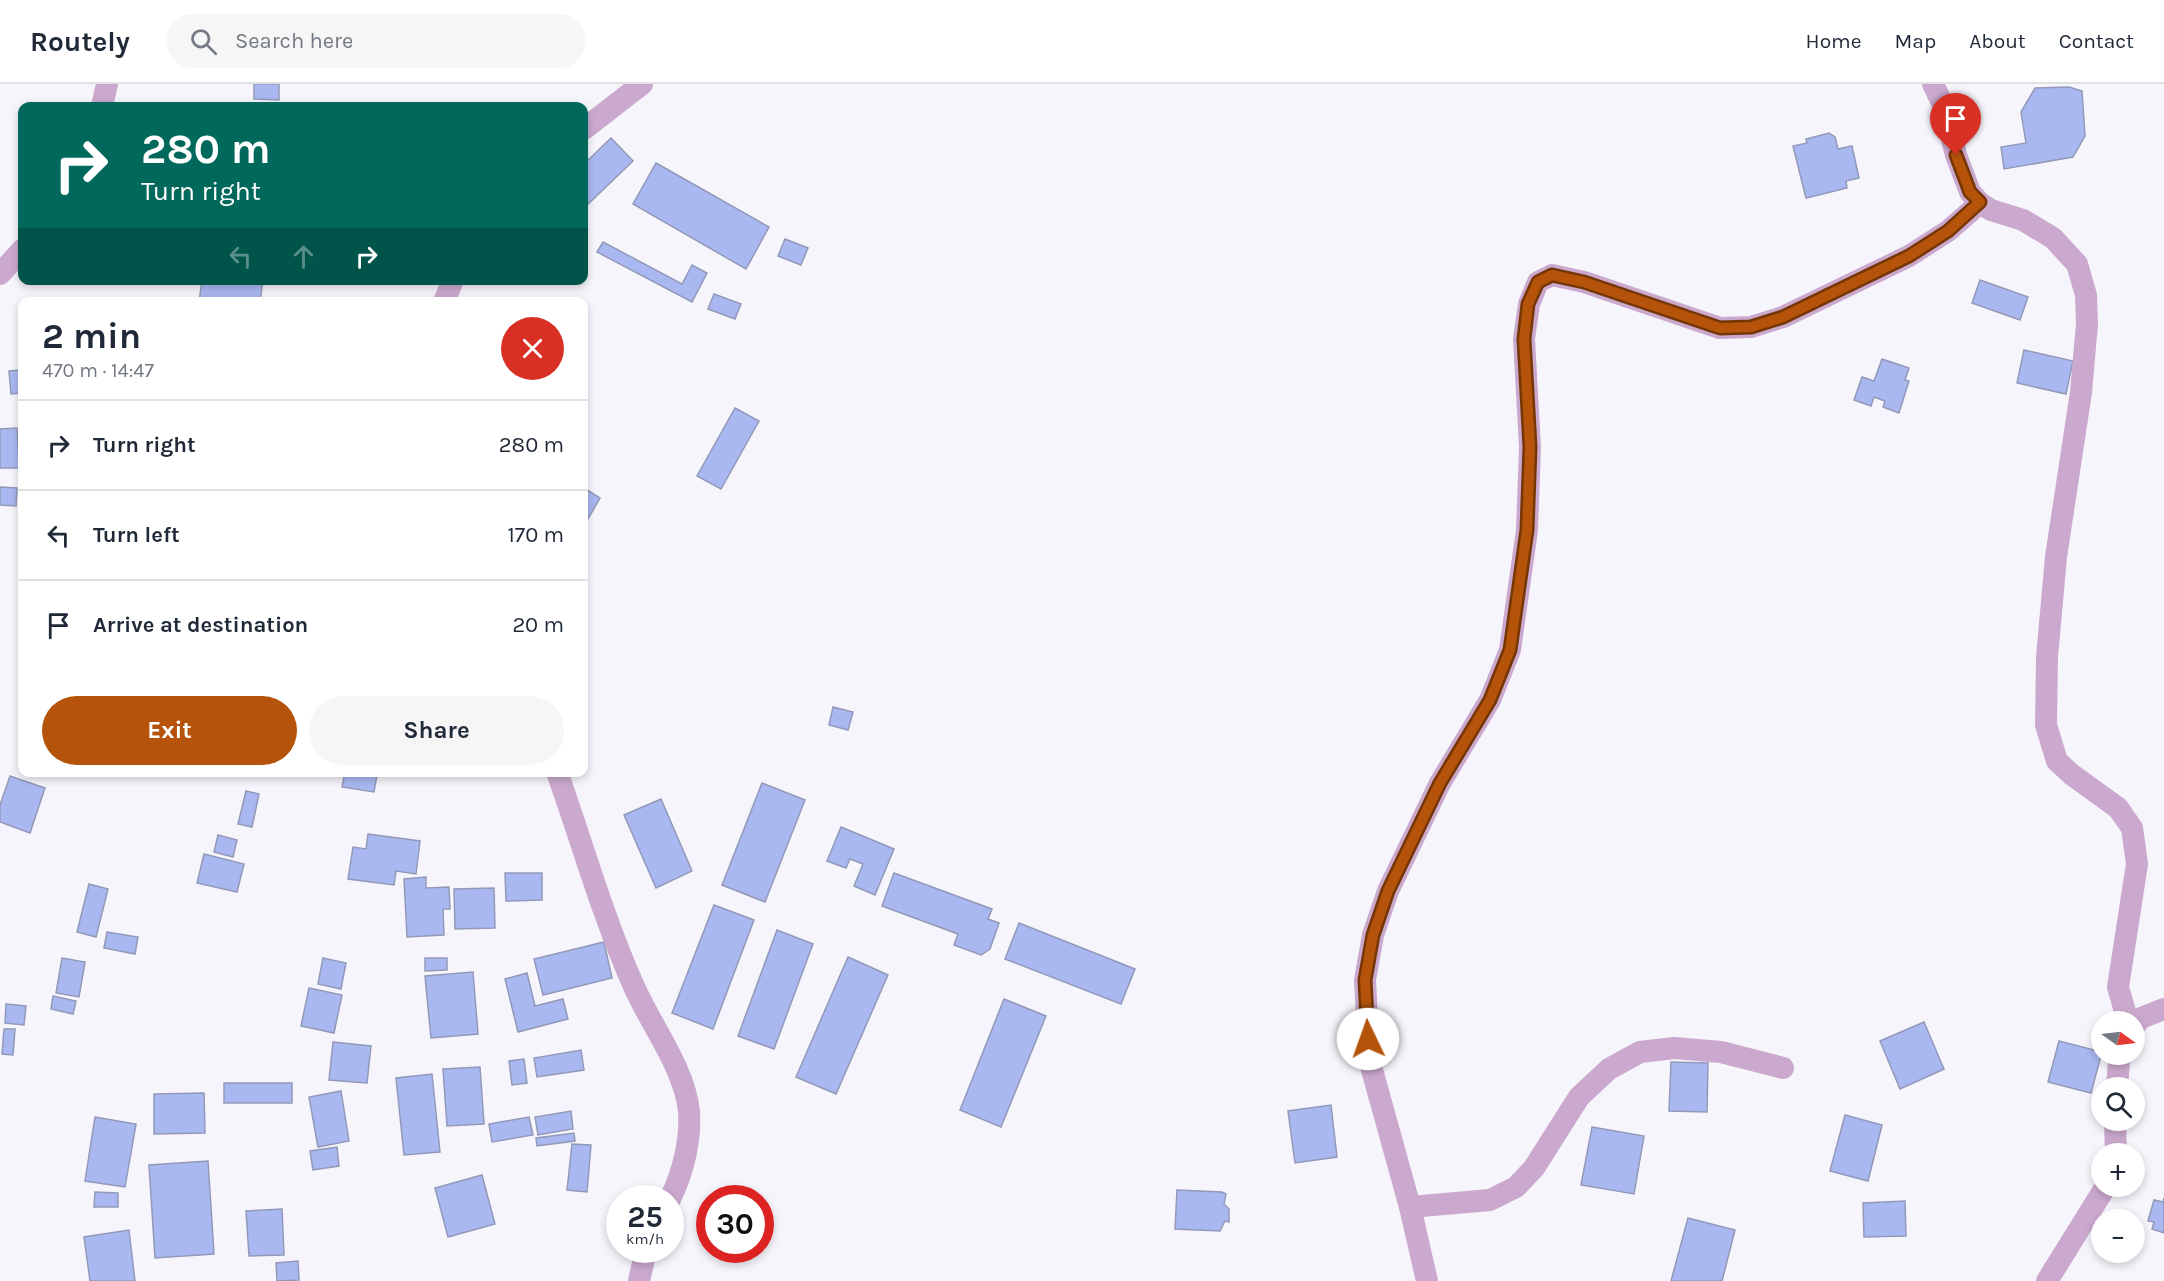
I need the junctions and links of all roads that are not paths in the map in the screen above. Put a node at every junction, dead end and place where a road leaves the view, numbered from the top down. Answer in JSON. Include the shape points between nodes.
{"nodes":[{"id":1,"x":107,"y":84,"type":"edge"},
{"id":2,"x":642,"y":84,"type":"edge"},
{"id":3,"x":1933,"y":84,"type":"edge"},
{"id":4,"x":103,"y":102,"type":"edge"},
{"id":5,"x":588,"y":126,"type":"edge"},
{"id":6,"x":1980,"y":202,"type":"junction"},
{"id":7,"x":18,"y":254,"type":"edge"},
{"id":8,"x":0,"y":274,"type":"edge"},
{"id":9,"x":558,"y":777,"type":"edge"},
{"id":10,"x":2164,"y":1009,"type":"edge"},
{"id":11,"x":2125,"y":1011,"type":"edge"},
{"id":12,"x":2145,"y":1016,"type":"edge"},
{"id":13,"x":1783,"y":1068,"type":"dead end"},
{"id":14,"x":675,"y":1185,"type":"edge"},
{"id":15,"x":2099,"y":1197,"type":"edge"},
{"id":16,"x":1410,"y":1207,"type":"junction"},
{"id":17,"x":643,"y":1263,"type":"edge"},
{"id":18,"x":639,"y":1281,"type":"edge"},
{"id":19,"x":1427,"y":1281,"type":"edge"},
{"id":20,"x":2047,"y":1281,"type":"edge"}],
"edges":[{"from":1,"to":4,"type":"street"},
{"from":2,"to":5,"type":"street"},
{"from":3,"to":6,"type":"street","via":[[1970,192]]},
{"from":6,"to":11,"type":"street","via":[[2054,238],[2077,264],[2086,295],[2081,392],[2050,624],[2046,725],[2057,761],[2118,808],[2132,828],[2137,864],[2118,987]]},
{"from":6,"to":16,"type":"street","via":[[1948,231],[1909,256],[1783,317],[1751,327],[1720,328],[1552,275],[1538,282],[1528,304],[1524,339],[1530,447],[1527,530],[1510,650],[1490,700],[1440,783],[1388,891],[1373,935],[1365,980],[1369,1059]]},
{"from":7,"to":8,"type":"street"},
{"from":9,"to":14,"type":"street","via":[[632,983],[680,1078],[688,1110],[687,1152]]},
{"from":10,"to":12,"type":"street"},
{"from":13,"to":16,"type":"street","via":[[1721,1052],[1674,1048],[1640,1052],[1609,1069],[1579,1097],[1534,1168],[1516,1187],[1490,1200]]},
{"from":15,"to":20,"type":"street"},
{"from":16,"to":19,"type":"street"},
{"from":17,"to":18,"type":"street"}]}
